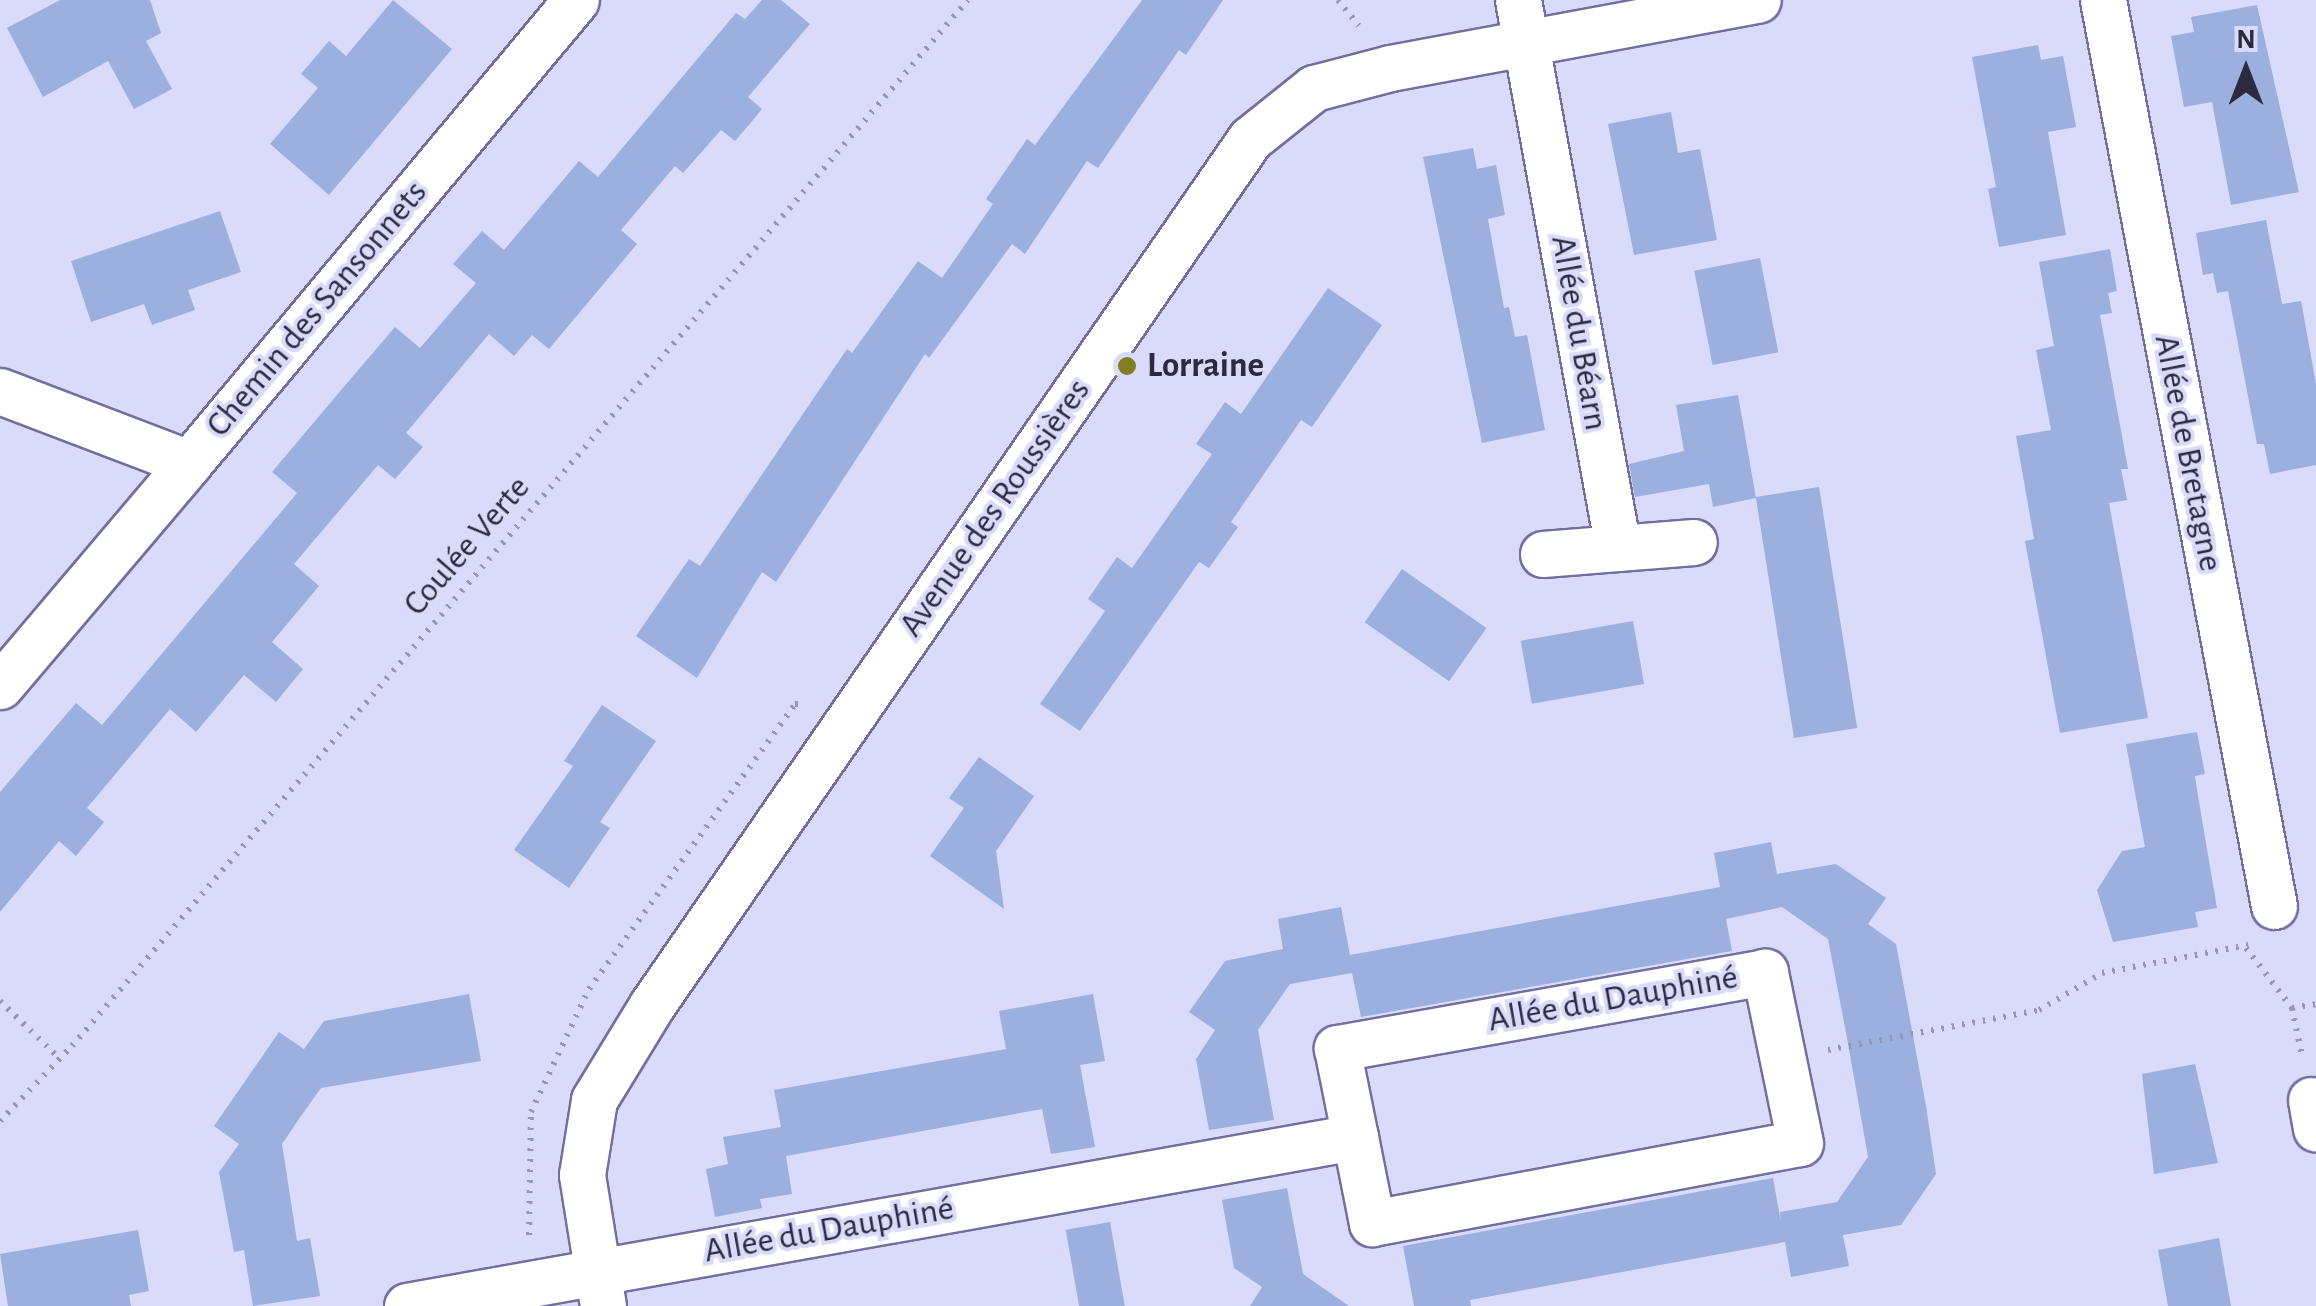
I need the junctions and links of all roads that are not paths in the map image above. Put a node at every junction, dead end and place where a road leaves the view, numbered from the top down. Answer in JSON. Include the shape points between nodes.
{"nodes":[{"id":1,"x":576,"y":0,"type":"edge"},
{"id":2,"x":1758,"y":0,"type":"edge"},
{"id":3,"x":2103,"y":0,"type":"edge"},
{"id":4,"x":1522,"y":21,"type":"edge"},
{"id":5,"x":0,"y":390,"type":"edge"},
{"id":6,"x":189,"y":463,"type":"junction"},
{"id":7,"x":1694,"y":542,"type":"dead end"},
{"id":8,"x":1618,"y":548,"type":"junction"},
{"id":9,"x":1543,"y":554,"type":"dead end"},
{"id":10,"x":0,"y":686,"type":"edge"},
{"id":11,"x":2274,"y":906,"type":"road end"},
{"id":12,"x":1355,"y":1137,"type":"junction"},
{"id":13,"x":601,"y":1289,"type":"edge"},
{"id":14,"x":406,"y":1306,"type":"edge"}],
"edges":[{"from":1,"to":6,"type":"street","name":"Chemin des Sansonnets"},
{"from":2,"to":4,"type":"street","name":"Avenue des Roussières"},
{"from":3,"to":11,"type":"street","name":"Allée de Bretagne"},
{"from":4,"to":8,"type":"street","name":"Allée du Béarn"},
{"from":4,"to":13,"type":"street","name":"Avenue des Roussières","via":[[1314,88],[1250,139],[662,989],[594,1100],[582,1175]]},
{"from":5,"to":6,"type":"street","name":"Chemin des Sansonnets"},
{"from":6,"to":10,"type":"street"},
{"from":7,"to":8,"type":"street"},
{"from":8,"to":9,"type":"street"},
{"from":12,"to":12,"type":"street","name":"Allée du Dauphiné","via":[[1372,1223],[1800,1143],[1765,972],[1337,1048]]},
{"from":12,"to":13,"type":"street","name":"Allée du Dauphiné"},
{"from":13,"to":14,"type":"street","name":"Allée du Dauphiné"}]}
